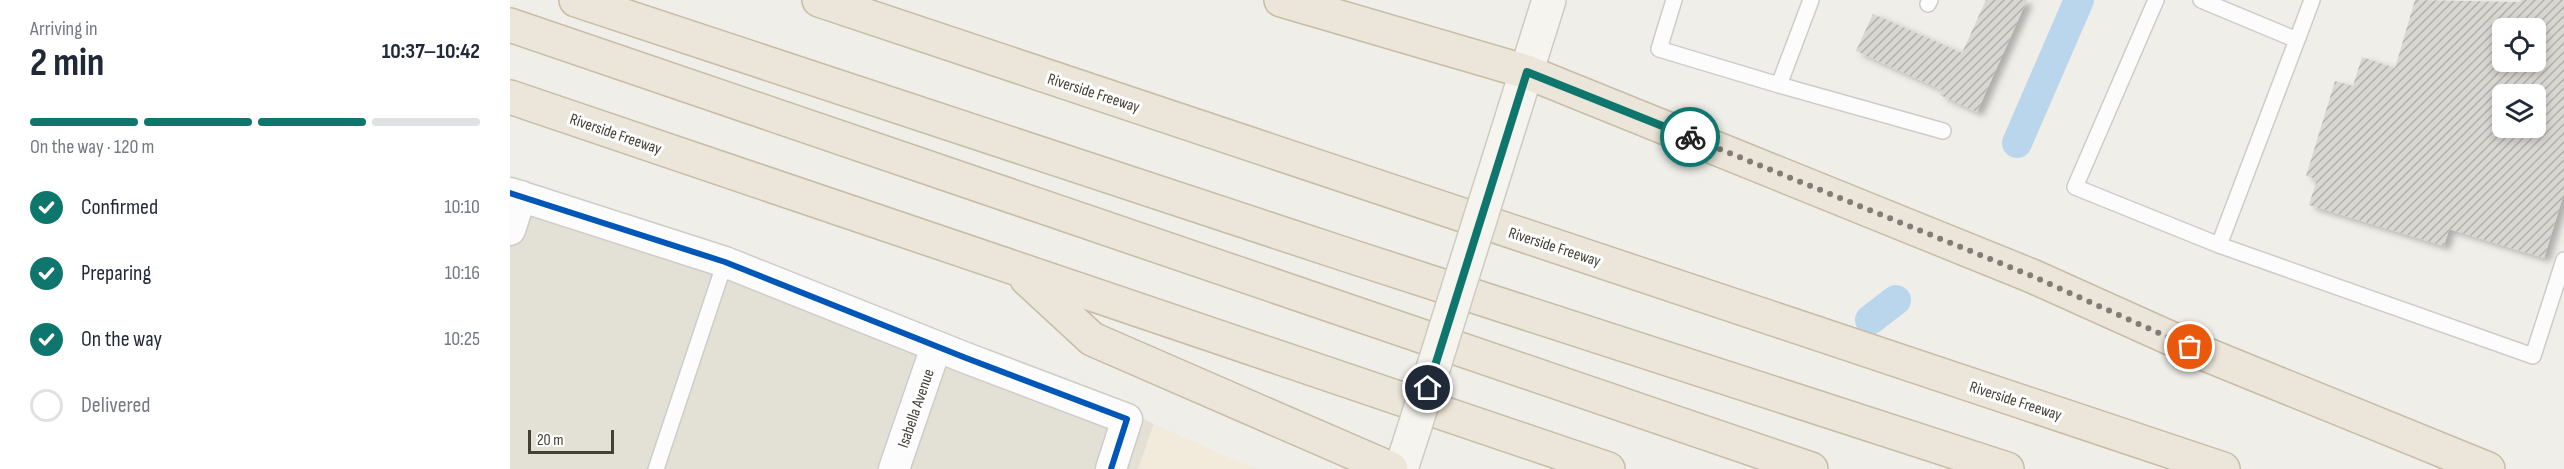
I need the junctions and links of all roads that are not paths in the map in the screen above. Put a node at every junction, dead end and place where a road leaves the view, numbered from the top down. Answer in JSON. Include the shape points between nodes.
{"nodes":[{"id":1,"x":576,"y":0,"type":"edge"},
{"id":2,"x":819,"y":0,"type":"edge"},
{"id":3,"x":1281,"y":0,"type":"edge"},
{"id":4,"x":1549,"y":0,"type":"edge"},
{"id":5,"x":1674,"y":0,"type":"edge"},
{"id":6,"x":1811,"y":0,"type":"edge"},
{"id":7,"x":2156,"y":0,"type":"edge"},
{"id":8,"x":2201,"y":0,"type":"edge"},
{"id":9,"x":2312,"y":0,"type":"edge"},
{"id":10,"x":510,"y":25,"type":"edge"},
{"id":11,"x":2297,"y":40,"type":"junction"},
{"id":12,"x":1527,"y":72,"type":"junction"},
{"id":13,"x":1779,"y":85,"type":"junction"},
{"id":14,"x":510,"y":97,"type":"edge"},
{"id":15,"x":1943,"y":131,"type":"dead end"},
{"id":16,"x":515,"y":194,"type":"edge"},
{"id":17,"x":510,"y":230,"type":"edge"},
{"id":18,"x":2219,"y":244,"type":"junction"},
{"id":19,"x":2564,"y":260,"type":"edge"},
{"id":20,"x":725,"y":262,"type":"junction"},
{"id":21,"x":1019,"y":272,"type":"junction"},
{"id":22,"x":936,"y":347,"type":"junction"},
{"id":23,"x":656,"y":469,"type":"edge"},
{"id":24,"x":894,"y":469,"type":"edge"},
{"id":25,"x":1111,"y":469,"type":"edge"},
{"id":26,"x":1391,"y":469,"type":"edge"},
{"id":27,"x":1401,"y":469,"type":"edge"},
{"id":28,"x":1608,"y":469,"type":"edge"},
{"id":29,"x":1811,"y":469,"type":"edge"},
{"id":30,"x":2007,"y":469,"type":"edge"},
{"id":31,"x":2223,"y":469,"type":"edge"},
{"id":32,"x":2488,"y":469,"type":"edge"}],
"edges":[{"from":1,"to":30,"type":"highway"},
{"from":2,"to":31,"type":"highway","name":"Riverside Freeway"},
{"from":3,"to":12,"type":"highway"},
{"from":4,"to":12,"type":"main road"},
{"from":5,"to":13,"type":"lane","via":[[1659,49]]},
{"from":6,"to":13,"type":"lane"},
{"from":7,"to":18,"type":"lane","via":[[2075,188]]},
{"from":8,"to":11,"type":"lane"},
{"from":9,"to":11,"type":"lane"},
{"from":10,"to":29,"type":"highway"},
{"from":11,"to":18,"type":"lane"},
{"from":12,"to":27,"type":"main road","bridge":true},
{"from":12,"to":32,"type":"highway","via":[[2032,276],[2210,356]]},
{"from":13,"to":15,"type":"lane"},
{"from":14,"to":21,"type":"highway","name":"Riverside Freeway"},
{"from":16,"to":17,"type":"street"},
{"from":16,"to":20,"type":"street"},
{"from":18,"to":19,"type":"lane","via":[[2533,356]]},
{"from":20,"to":22,"type":"street"},
{"from":20,"to":23,"type":"lane"},
{"from":21,"to":26,"type":"highway","via":[[1092,339]]},
{"from":21,"to":28,"type":"highway","name":"Riverside Freeway"},
{"from":22,"to":24,"type":"street","name":"Isabella Avenue"},
{"from":22,"to":25,"type":"street","via":[[1127,418]]}]}
